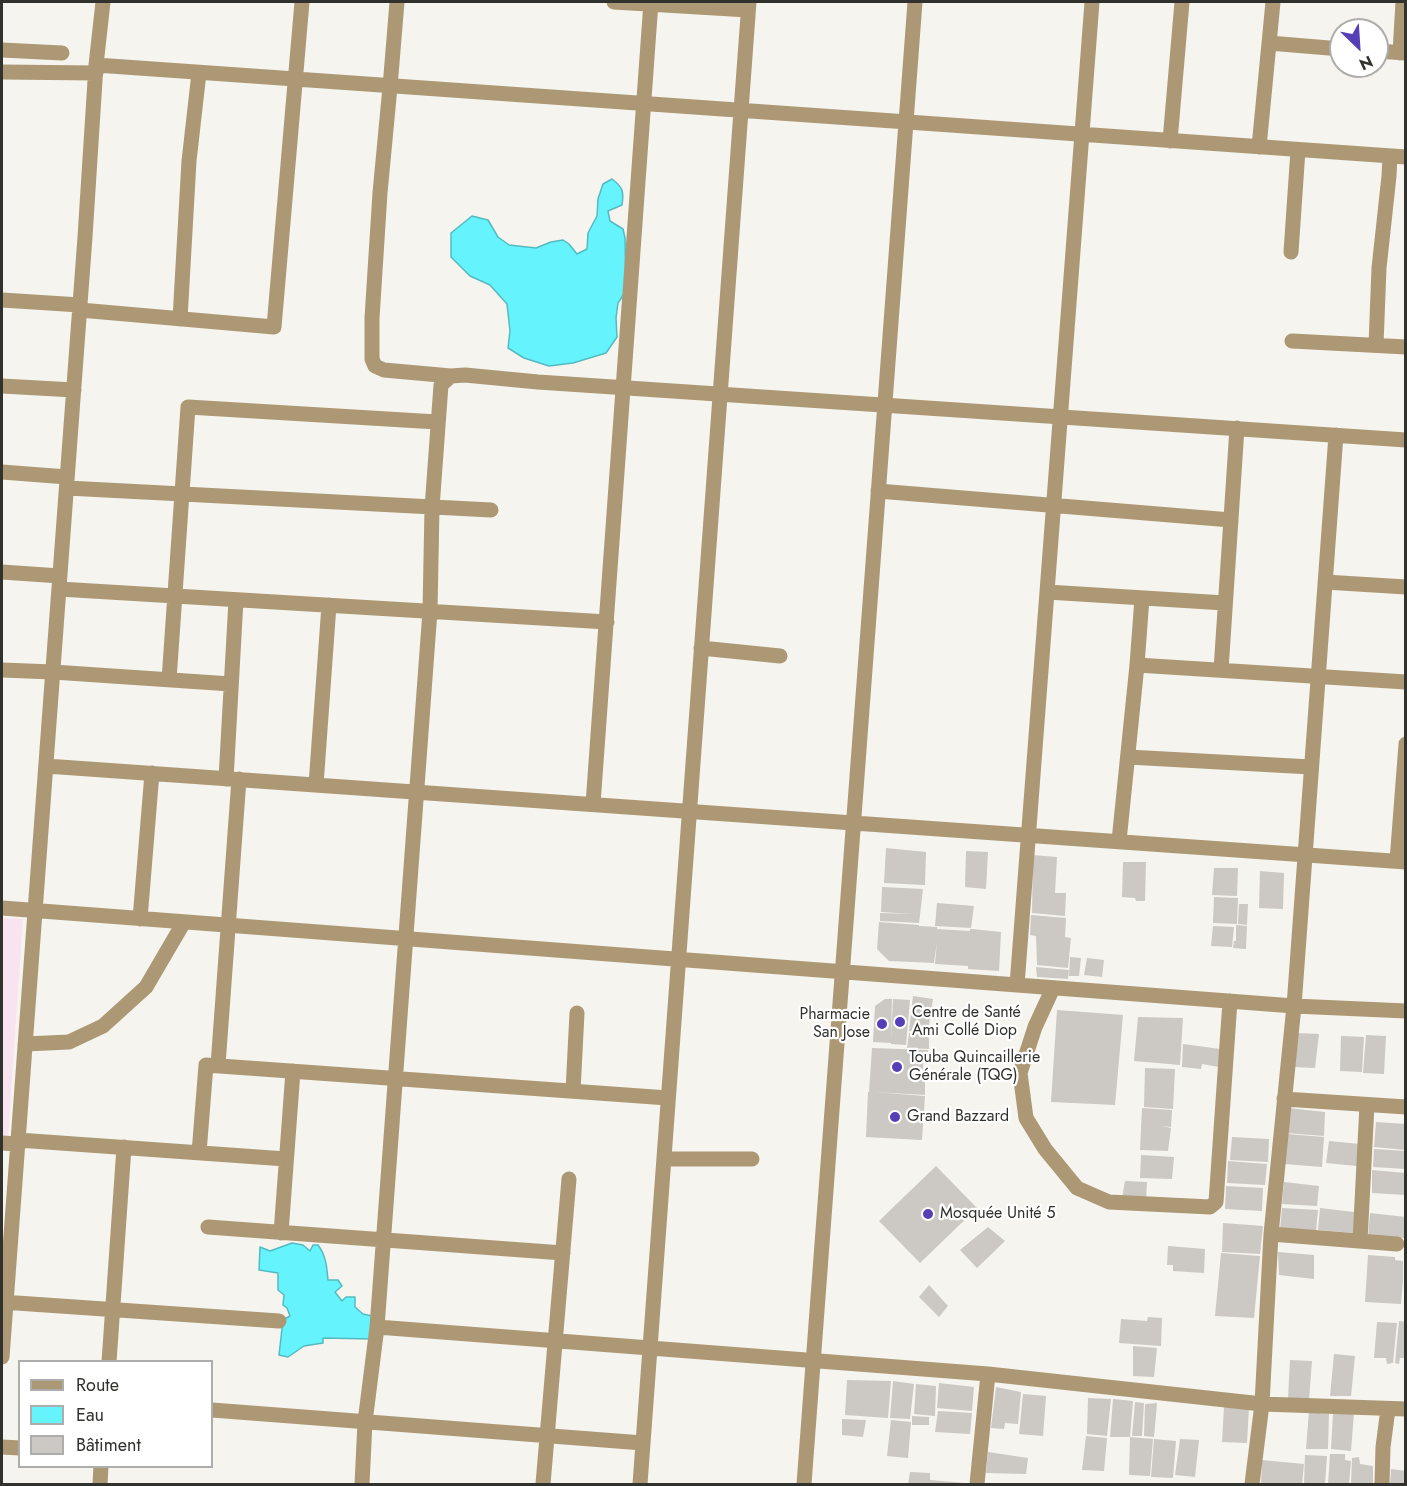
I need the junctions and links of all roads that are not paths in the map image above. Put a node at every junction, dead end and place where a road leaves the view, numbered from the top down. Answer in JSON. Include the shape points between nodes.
{"nodes":[{"id":1,"x":103,"y":2,"type":"edge"},
{"id":2,"x":302,"y":2,"type":"edge"},
{"id":3,"x":397,"y":2,"type":"edge"},
{"id":4,"x":614,"y":2,"type":"edge"},
{"id":5,"x":915,"y":2,"type":"edge"},
{"id":6,"x":1092,"y":2,"type":"edge"},
{"id":7,"x":1182,"y":2,"type":"edge"},
{"id":8,"x":1273,"y":2,"type":"edge"},
{"id":9,"x":1403,"y":2,"type":"edge"},
{"id":10,"x":651,"y":3,"type":"edge"},
{"id":11,"x":748,"y":6,"type":"edge"},
{"id":12,"x":1269,"y":43,"type":"junction"},
{"id":13,"x":1329,"y":48,"type":"edge"},
{"id":14,"x":2,"y":50,"type":"edge"},
{"id":15,"x":62,"y":53,"type":"dead end"},
{"id":16,"x":1403,"y":53,"type":"edge"},
{"id":17,"x":96,"y":69,"type":"junction"},
{"id":18,"x":2,"y":72,"type":"edge"},
{"id":19,"x":199,"y":73,"type":"junction"},
{"id":20,"x":296,"y":80,"type":"junction"},
{"id":21,"x":390,"y":87,"type":"junction"},
{"id":22,"x":644,"y":104,"type":"junction"},
{"id":23,"x":741,"y":111,"type":"junction"},
{"id":24,"x":906,"y":122,"type":"junction"},
{"id":25,"x":1081,"y":135,"type":"junction"},
{"id":26,"x":1170,"y":141,"type":"junction"},
{"id":27,"x":1259,"y":147,"type":"junction"},
{"id":28,"x":1298,"y":150,"type":"junction"},
{"id":29,"x":1398,"y":157,"type":"edge"},
{"id":30,"x":1291,"y":252,"type":"dead end"},
{"id":31,"x":2,"y":300,"type":"edge"},
{"id":32,"x":80,"y":308,"type":"junction"},
{"id":33,"x":180,"y":319,"type":"junction"},
{"id":34,"x":1292,"y":341,"type":"dead end"},
{"id":35,"x":1376,"y":345,"type":"junction"},
{"id":36,"x":1406,"y":346,"type":"edge"},
{"id":37,"x":451,"y":376,"type":"junction"},
{"id":38,"x":2,"y":386,"type":"edge"},
{"id":39,"x":623,"y":388,"type":"junction"},
{"id":40,"x":74,"y":390,"type":"junction"},
{"id":41,"x":720,"y":394,"type":"junction"},
{"id":42,"x":884,"y":405,"type":"junction"},
{"id":43,"x":1060,"y":417,"type":"junction"},
{"id":44,"x":437,"y":422,"type":"junction"},
{"id":45,"x":1237,"y":429,"type":"junction"},
{"id":46,"x":1336,"y":435,"type":"junction"},
{"id":47,"x":1406,"y":440,"type":"edge"},
{"id":48,"x":2,"y":472,"type":"edge"},
{"id":49,"x":67,"y":482,"type":"junction"},
{"id":50,"x":878,"y":491,"type":"junction"},
{"id":51,"x":182,"y":494,"type":"junction"},
{"id":52,"x":1053,"y":505,"type":"junction"},
{"id":53,"x":432,"y":508,"type":"junction"},
{"id":54,"x":491,"y":510,"type":"dead end"},
{"id":55,"x":1231,"y":520,"type":"junction"},
{"id":56,"x":2,"y":572,"type":"edge"},
{"id":57,"x":1325,"y":582,"type":"junction"},
{"id":58,"x":60,"y":583,"type":"junction"},
{"id":59,"x":1406,"y":587,"type":"edge"},
{"id":60,"x":1047,"y":592,"type":"junction"},
{"id":61,"x":175,"y":596,"type":"junction"},
{"id":62,"x":1142,"y":598,"type":"junction"},
{"id":63,"x":236,"y":600,"type":"junction"},
{"id":64,"x":1225,"y":603,"type":"junction"},
{"id":65,"x":329,"y":605,"type":"junction"},
{"id":66,"x":430,"y":611,"type":"junction"},
{"id":67,"x":607,"y":622,"type":"junction"},
{"id":68,"x":701,"y":648,"type":"junction"},
{"id":69,"x":780,"y":656,"type":"dead end"},
{"id":70,"x":1137,"y":665,"type":"junction"},
{"id":71,"x":2,"y":670,"type":"edge"},
{"id":72,"x":1221,"y":670,"type":"junction"},
{"id":73,"x":53,"y":672,"type":"junction"},
{"id":74,"x":1318,"y":676,"type":"junction"},
{"id":75,"x":169,"y":680,"type":"junction"},
{"id":76,"x":1406,"y":682,"type":"edge"},
{"id":77,"x":231,"y":684,"type":"junction"},
{"id":78,"x":1406,"y":744,"type":"edge"},
{"id":79,"x":1128,"y":757,"type":"junction"},
{"id":80,"x":46,"y":766,"type":"junction"},
{"id":81,"x":1311,"y":767,"type":"junction"},
{"id":82,"x":152,"y":773,"type":"junction"},
{"id":83,"x":233,"y":779,"type":"junction"},
{"id":84,"x":316,"y":785,"type":"junction"},
{"id":85,"x":416,"y":792,"type":"junction"},
{"id":86,"x":593,"y":804,"type":"junction"},
{"id":87,"x":689,"y":811,"type":"junction"},
{"id":88,"x":853,"y":822,"type":"junction"},
{"id":89,"x":1029,"y":835,"type":"junction"},
{"id":90,"x":1119,"y":842,"type":"junction"},
{"id":91,"x":1305,"y":855,"type":"junction"},
{"id":92,"x":1401,"y":862,"type":"edge"},
{"id":93,"x":2,"y":908,"type":"edge"},
{"id":94,"x":35,"y":911,"type":"junction"},
{"id":95,"x":140,"y":919,"type":"junction"},
{"id":96,"x":183,"y":922,"type":"junction"},
{"id":97,"x":228,"y":926,"type":"junction"},
{"id":98,"x":406,"y":939,"type":"junction"},
{"id":99,"x":678,"y":960,"type":"junction"},
{"id":100,"x":842,"y":972,"type":"junction"},
{"id":101,"x":1017,"y":985,"type":"junction"},
{"id":102,"x":1053,"y":988,"type":"junction"},
{"id":103,"x":1230,"y":1001,"type":"junction"},
{"id":104,"x":1294,"y":1006,"type":"junction"},
{"id":105,"x":1406,"y":1011,"type":"edge"},
{"id":106,"x":577,"y":1013,"type":"dead end"},
{"id":107,"x":25,"y":1044,"type":"junction"},
{"id":108,"x":218,"y":1065,"type":"junction"},
{"id":109,"x":293,"y":1071,"type":"junction"},
{"id":110,"x":395,"y":1078,"type":"junction"},
{"id":111,"x":573,"y":1091,"type":"junction"},
{"id":112,"x":668,"y":1098,"type":"junction"},
{"id":113,"x":1284,"y":1099,"type":"junction"},
{"id":114,"x":1367,"y":1105,"type":"junction"},
{"id":115,"x":1406,"y":1107,"type":"edge"},
{"id":116,"x":18,"y":1142,"type":"junction"},
{"id":117,"x":2,"y":1143,"type":"edge"},
{"id":118,"x":124,"y":1148,"type":"junction"},
{"id":119,"x":200,"y":1153,"type":"junction"},
{"id":120,"x":664,"y":1159,"type":"junction"},
{"id":121,"x":752,"y":1159,"type":"dead end"},
{"id":122,"x":286,"y":1160,"type":"junction"},
{"id":123,"x":569,"y":1179,"type":"dead end"},
{"id":124,"x":208,"y":1227,"type":"dead end"},
{"id":125,"x":281,"y":1233,"type":"junction"},
{"id":126,"x":1270,"y":1234,"type":"junction"},
{"id":127,"x":383,"y":1240,"type":"junction"},
{"id":128,"x":1360,"y":1241,"type":"junction"},
{"id":129,"x":1397,"y":1244,"type":"dead end"},
{"id":130,"x":563,"y":1253,"type":"junction"},
{"id":131,"x":4,"y":1302,"type":"edge"},
{"id":132,"x":112,"y":1310,"type":"junction"},
{"id":133,"x":279,"y":1321,"type":"dead end"},
{"id":134,"x":377,"y":1327,"type":"junction"},
{"id":135,"x":556,"y":1341,"type":"junction"},
{"id":136,"x":650,"y":1348,"type":"junction"},
{"id":137,"x":2,"y":1357,"type":"edge"},
{"id":138,"x":109,"y":1360,"type":"edge"},
{"id":139,"x":813,"y":1360,"type":"junction"},
{"id":140,"x":988,"y":1374,"type":"junction"},
{"id":141,"x":1262,"y":1404,"type":"junction"},
{"id":142,"x":1388,"y":1409,"type":"junction"},
{"id":143,"x":1406,"y":1409,"type":"edge"},
{"id":144,"x":213,"y":1410,"type":"edge"},
{"id":145,"x":365,"y":1422,"type":"junction"},
{"id":146,"x":547,"y":1436,"type":"junction"},
{"id":147,"x":643,"y":1443,"type":"junction"},
{"id":148,"x":2,"y":1447,"type":"edge"},
{"id":149,"x":18,"y":1448,"type":"edge"},
{"id":150,"x":101,"y":1468,"type":"edge"},
{"id":151,"x":100,"y":1485,"type":"edge"},
{"id":152,"x":362,"y":1485,"type":"edge"},
{"id":153,"x":543,"y":1485,"type":"edge"},
{"id":154,"x":639,"y":1485,"type":"edge"},
{"id":155,"x":804,"y":1485,"type":"edge"},
{"id":156,"x":977,"y":1485,"type":"edge"},
{"id":157,"x":1252,"y":1485,"type":"edge"},
{"id":158,"x":1382,"y":1485,"type":"edge"}],
"edges":[{"from":1,"to":17,"type":"street"},
{"from":2,"to":20,"type":"street"},
{"from":3,"to":21,"type":"street"},
{"from":4,"to":10,"type":"street"},
{"from":5,"to":24,"type":"street"},
{"from":6,"to":25,"type":"street"},
{"from":7,"to":26,"type":"street"},
{"from":8,"to":12,"type":"street"},
{"from":9,"to":16,"type":"street"},
{"from":10,"to":11,"type":"street"},
{"from":10,"to":22,"type":"street"},
{"from":11,"to":23,"type":"street"},
{"from":12,"to":13,"type":"street"},
{"from":12,"to":27,"type":"street"},
{"from":14,"to":15,"type":"street"},
{"from":17,"to":18,"type":"street"},
{"from":17,"to":19,"type":"street"},
{"from":17,"to":32,"type":"street"},
{"from":19,"to":20,"type":"street"},
{"from":19,"to":33,"type":"street","via":[[189,161]]},
{"from":20,"to":21,"type":"street"},
{"from":20,"to":33,"type":"street","via":[[274,327]]},
{"from":21,"to":22,"type":"street"},
{"from":21,"to":37,"type":"street","via":[[372,359],[375,366],[384,370]]},
{"from":22,"to":23,"type":"street"},
{"from":22,"to":39,"type":"street"},
{"from":23,"to":24,"type":"street"},
{"from":23,"to":41,"type":"street"},
{"from":24,"to":25,"type":"street"},
{"from":24,"to":42,"type":"street"},
{"from":25,"to":26,"type":"street"},
{"from":25,"to":43,"type":"street"},
{"from":26,"to":27,"type":"street"},
{"from":27,"to":28,"type":"street"},
{"from":28,"to":29,"type":"street"},
{"from":28,"to":30,"type":"street"},
{"from":29,"to":35,"type":"street","via":[[1379,268]]},
{"from":31,"to":32,"type":"street"},
{"from":32,"to":33,"type":"street"},
{"from":32,"to":40,"type":"street"},
{"from":34,"to":35,"type":"street"},
{"from":35,"to":36,"type":"street"},
{"from":37,"to":39,"type":"street"},
{"from":37,"to":44,"type":"street","via":[[441,385]]},
{"from":38,"to":40,"type":"street"},
{"from":39,"to":41,"type":"street"},
{"from":39,"to":67,"type":"street"},
{"from":40,"to":49,"type":"street"},
{"from":41,"to":42,"type":"street"},
{"from":41,"to":68,"type":"street"},
{"from":42,"to":43,"type":"street"},
{"from":42,"to":50,"type":"street"},
{"from":43,"to":45,"type":"street"},
{"from":43,"to":52,"type":"street"},
{"from":44,"to":51,"type":"street","via":[[188,407]]},
{"from":44,"to":53,"type":"street"},
{"from":45,"to":46,"type":"street"},
{"from":45,"to":55,"type":"street"},
{"from":46,"to":47,"type":"street"},
{"from":46,"to":57,"type":"street"},
{"from":48,"to":49,"type":"street"},
{"from":49,"to":51,"type":"street"},
{"from":49,"to":58,"type":"street"},
{"from":50,"to":52,"type":"street"},
{"from":50,"to":88,"type":"street"},
{"from":51,"to":53,"type":"street"},
{"from":51,"to":61,"type":"street"},
{"from":52,"to":55,"type":"street"},
{"from":52,"to":60,"type":"street"},
{"from":53,"to":54,"type":"street"},
{"from":53,"to":66,"type":"street"},
{"from":55,"to":64,"type":"street"},
{"from":56,"to":58,"type":"street"},
{"from":57,"to":59,"type":"street"},
{"from":57,"to":74,"type":"street"},
{"from":58,"to":61,"type":"street"},
{"from":58,"to":73,"type":"street"},
{"from":60,"to":62,"type":"street"},
{"from":60,"to":89,"type":"street"},
{"from":61,"to":63,"type":"street"},
{"from":61,"to":75,"type":"street"},
{"from":62,"to":64,"type":"street"},
{"from":62,"to":70,"type":"street"},
{"from":63,"to":65,"type":"street"},
{"from":63,"to":77,"type":"street"},
{"from":64,"to":72,"type":"street"},
{"from":65,"to":66,"type":"street"},
{"from":65,"to":84,"type":"street"},
{"from":66,"to":67,"type":"street"},
{"from":66,"to":85,"type":"street"},
{"from":67,"to":86,"type":"street"},
{"from":68,"to":69,"type":"street"},
{"from":68,"to":87,"type":"street"},
{"from":70,"to":72,"type":"street"},
{"from":70,"to":79,"type":"street"},
{"from":71,"to":73,"type":"street"},
{"from":72,"to":74,"type":"street"},
{"from":73,"to":75,"type":"street"},
{"from":73,"to":80,"type":"street"},
{"from":74,"to":76,"type":"street"},
{"from":74,"to":81,"type":"street"},
{"from":75,"to":77,"type":"street"},
{"from":77,"to":83,"type":"street"},
{"from":78,"to":92,"type":"street"},
{"from":79,"to":81,"type":"street"},
{"from":79,"to":90,"type":"street"},
{"from":80,"to":82,"type":"street"},
{"from":80,"to":94,"type":"street"},
{"from":81,"to":91,"type":"street"},
{"from":82,"to":83,"type":"street"},
{"from":82,"to":95,"type":"street"},
{"from":83,"to":84,"type":"street"},
{"from":83,"to":97,"type":"street"},
{"from":84,"to":85,"type":"street"},
{"from":85,"to":86,"type":"street"},
{"from":85,"to":98,"type":"street"},
{"from":86,"to":87,"type":"street"},
{"from":87,"to":88,"type":"street"},
{"from":87,"to":99,"type":"street"},
{"from":88,"to":89,"type":"street"},
{"from":88,"to":100,"type":"street"},
{"from":89,"to":90,"type":"street"},
{"from":89,"to":101,"type":"street"},
{"from":90,"to":91,"type":"street"},
{"from":91,"to":92,"type":"street"},
{"from":91,"to":104,"type":"street"},
{"from":93,"to":94,"type":"street"},
{"from":94,"to":95,"type":"street"},
{"from":94,"to":107,"type":"street"},
{"from":95,"to":96,"type":"street"},
{"from":96,"to":97,"type":"street"},
{"from":96,"to":107,"type":"street","via":[[146,987],[103,1026],[69,1042]]},
{"from":97,"to":98,"type":"street"},
{"from":97,"to":108,"type":"street"},
{"from":98,"to":99,"type":"street"},
{"from":98,"to":110,"type":"street"},
{"from":99,"to":100,"type":"street"},
{"from":99,"to":112,"type":"street"},
{"from":100,"to":101,"type":"street"},
{"from":100,"to":139,"type":"street"},
{"from":101,"to":102,"type":"street"},
{"from":102,"to":103,"type":"street"},
{"from":102,"to":103,"type":"street","via":[[1020,1073],[1026,1118],[1077,1188],[1109,1202],[1202,1208],[1216,1202]]},
{"from":103,"to":104,"type":"street"},
{"from":104,"to":105,"type":"street"},
{"from":104,"to":113,"type":"street"},
{"from":106,"to":111,"type":"street"},
{"from":107,"to":116,"type":"street"},
{"from":108,"to":109,"type":"street"},
{"from":108,"to":119,"type":"street","via":[[206,1065]]},
{"from":109,"to":110,"type":"street"},
{"from":109,"to":122,"type":"street"},
{"from":110,"to":111,"type":"street"},
{"from":110,"to":127,"type":"street"},
{"from":111,"to":112,"type":"street"},
{"from":112,"to":120,"type":"street"},
{"from":113,"to":114,"type":"street"},
{"from":113,"to":126,"type":"street"},
{"from":114,"to":115,"type":"street"},
{"from":114,"to":128,"type":"street"},
{"from":116,"to":117,"type":"street"},
{"from":116,"to":118,"type":"street"},
{"from":116,"to":131,"type":"street"},
{"from":118,"to":119,"type":"street"},
{"from":118,"to":132,"type":"street"},
{"from":119,"to":122,"type":"street"},
{"from":120,"to":121,"type":"street"},
{"from":120,"to":136,"type":"street"},
{"from":122,"to":125,"type":"street"},
{"from":123,"to":130,"type":"street"},
{"from":124,"to":125,"type":"street"},
{"from":125,"to":127,"type":"street"},
{"from":126,"to":128,"type":"street"},
{"from":126,"to":141,"type":"street"},
{"from":127,"to":130,"type":"street"},
{"from":127,"to":134,"type":"street"},
{"from":128,"to":129,"type":"street"},
{"from":130,"to":135,"type":"street"},
{"from":131,"to":132,"type":"street"},
{"from":131,"to":137,"type":"street"},
{"from":132,"to":133,"type":"street"},
{"from":132,"to":138,"type":"street"},
{"from":134,"to":135,"type":"street"},
{"from":134,"to":145,"type":"street"},
{"from":135,"to":136,"type":"street"},
{"from":135,"to":146,"type":"street"},
{"from":136,"to":139,"type":"street"},
{"from":136,"to":147,"type":"street"},
{"from":139,"to":140,"type":"street"},
{"from":139,"to":155,"type":"street"},
{"from":140,"to":141,"type":"street"},
{"from":140,"to":156,"type":"street"},
{"from":141,"to":142,"type":"street"},
{"from":141,"to":157,"type":"street"},
{"from":142,"to":143,"type":"street"},
{"from":142,"to":158,"type":"street"},
{"from":144,"to":145,"type":"street"},
{"from":145,"to":146,"type":"street"},
{"from":145,"to":152,"type":"street"},
{"from":146,"to":147,"type":"street"},
{"from":146,"to":153,"type":"street"},
{"from":147,"to":154,"type":"street"},
{"from":148,"to":149,"type":"street"},
{"from":150,"to":151,"type":"street"}]}
